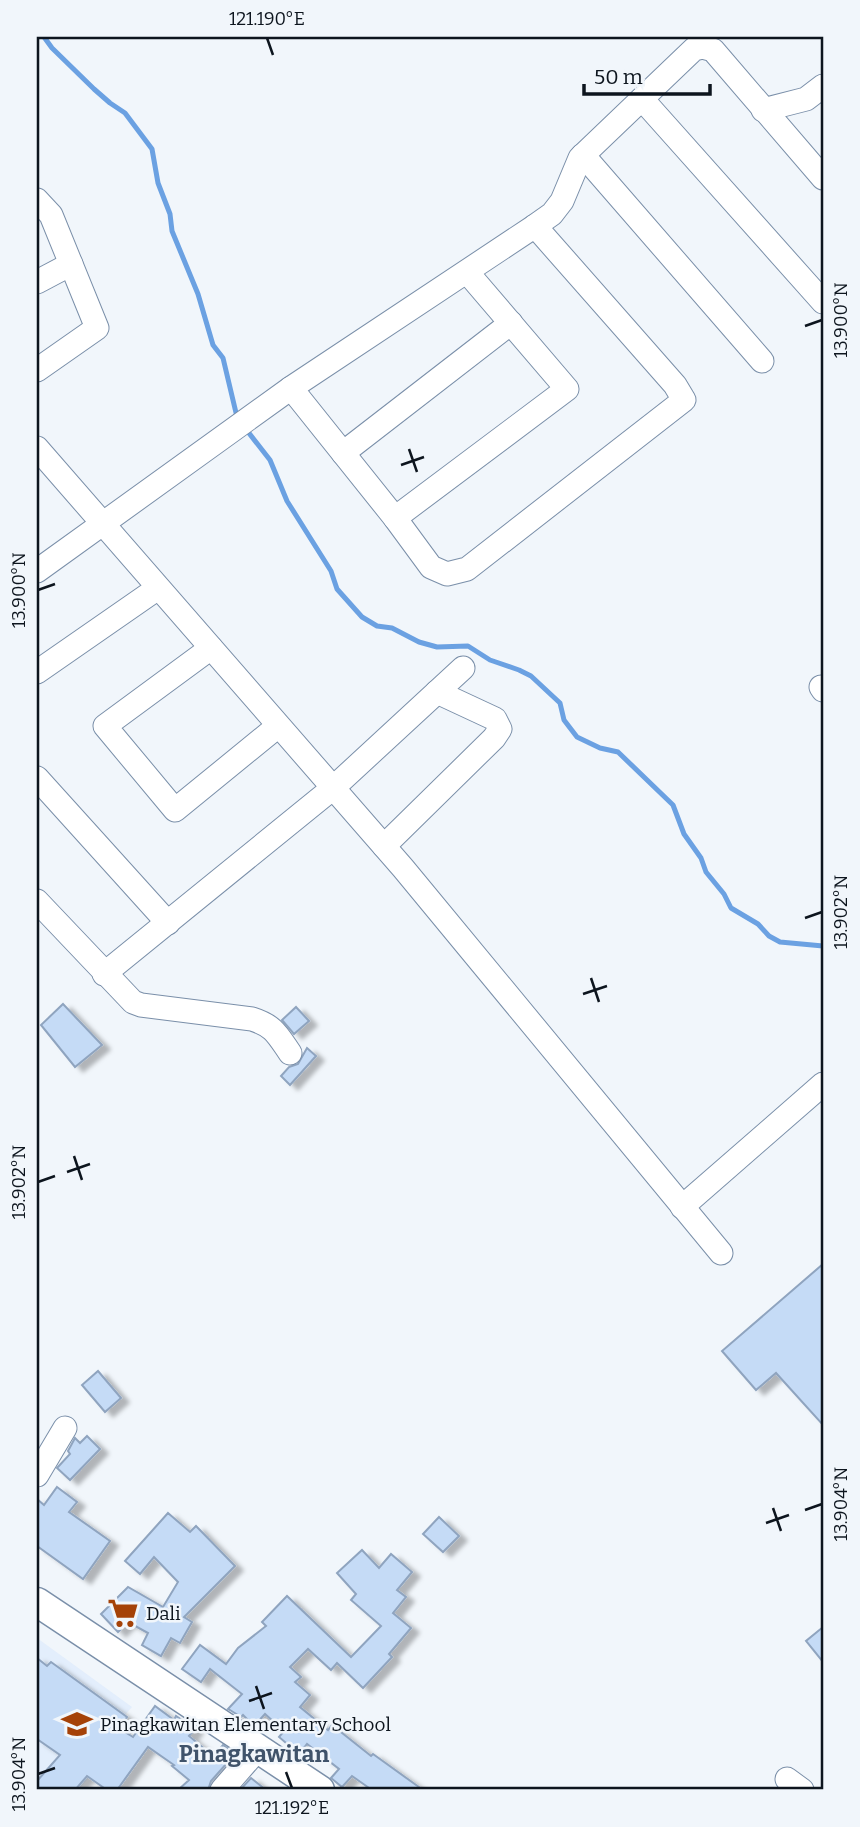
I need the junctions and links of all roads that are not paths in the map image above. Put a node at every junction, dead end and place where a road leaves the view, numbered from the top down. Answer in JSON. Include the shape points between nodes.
{"nodes":[{"id":1,"x":823,"y":86,"type":"edge"},
{"id":2,"x":642,"y":99,"type":"junction"},
{"id":3,"x":763,"y":110,"type":"junction"},
{"id":4,"x":583,"y":155,"type":"junction"},
{"id":5,"x":823,"y":178,"type":"edge"},
{"id":6,"x":37,"y":200,"type":"edge"},
{"id":7,"x":535,"y":226,"type":"junction"},
{"id":8,"x":71,"y":264,"type":"junction"},
{"id":9,"x":467,"y":272,"type":"junction"},
{"id":10,"x":37,"y":282,"type":"edge"},
{"id":11,"x":823,"y":302,"type":"edge"},
{"id":12,"x":511,"y":323,"type":"junction"},
{"id":13,"x":762,"y":361,"type":"dead end"},
{"id":14,"x":37,"y":370,"type":"edge"},
{"id":15,"x":291,"y":388,"type":"junction"},
{"id":16,"x":343,"y":453,"type":"junction"},
{"id":17,"x":41,"y":461,"type":"edge"},
{"id":18,"x":395,"y":518,"type":"junction"},
{"id":19,"x":102,"y":525,"type":"junction"},
{"id":20,"x":37,"y":571,"type":"edge"},
{"id":21,"x":158,"y":588,"type":"junction"},
{"id":22,"x":211,"y":648,"type":"junction"},
{"id":23,"x":463,"y":668,"type":"dead end"},
{"id":24,"x":37,"y":672,"type":"edge"},
{"id":25,"x":437,"y":692,"type":"junction"},
{"id":26,"x":278,"y":726,"type":"junction"},
{"id":27,"x":37,"y":778,"type":"edge"},
{"id":28,"x":333,"y":788,"type":"junction"},
{"id":29,"x":384,"y":846,"type":"junction"},
{"id":30,"x":37,"y":901,"type":"edge"},
{"id":31,"x":168,"y":923,"type":"junction"},
{"id":32,"x":104,"y":974,"type":"junction"},
{"id":33,"x":290,"y":1053,"type":"dead end"},
{"id":34,"x":823,"y":1084,"type":"edge"},
{"id":35,"x":682,"y":1207,"type":"junction"},
{"id":36,"x":721,"y":1254,"type":"dead end"},
{"id":37,"x":65,"y":1428,"type":"dead end"},
{"id":38,"x":37,"y":1475,"type":"edge"},
{"id":39,"x":37,"y":1602,"type":"edge"},
{"id":40,"x":257,"y":1749,"type":"junction"},
{"id":41,"x":222,"y":1790,"type":"edge"},
{"id":42,"x":320,"y":1790,"type":"edge"}],
"edges":[{"from":1,"to":3,"type":"street","via":[[806,99]]},
{"from":2,"to":3,"type":"street","via":[[694,49],[702,47],[713,51]]},
{"from":2,"to":4,"type":"street"},
{"from":2,"to":11,"type":"street"},
{"from":3,"to":5,"type":"street"},
{"from":4,"to":7,"type":"street","via":[[562,201]]},
{"from":4,"to":13,"type":"street"},
{"from":6,"to":8,"type":"street","via":[[51,215]]},
{"from":7,"to":9,"type":"street"},
{"from":7,"to":18,"type":"street","via":[[684,400],[467,569],[447,574],[431,567]]},
{"from":8,"to":10,"type":"street"},
{"from":8,"to":14,"type":"street","via":[[97,328]]},
{"from":9,"to":12,"type":"street"},
{"from":9,"to":15,"type":"street"},
{"from":12,"to":16,"type":"street"},
{"from":12,"to":18,"type":"street","via":[[567,389]]},
{"from":15,"to":16,"type":"street"},
{"from":15,"to":19,"type":"street"},
{"from":16,"to":18,"type":"street"},
{"from":17,"to":19,"type":"street"},
{"from":19,"to":20,"type":"street"},
{"from":19,"to":21,"type":"street"},
{"from":21,"to":22,"type":"street"},
{"from":21,"to":24,"type":"street"},
{"from":22,"to":26,"type":"street"},
{"from":22,"to":26,"type":"street","via":[[104,726],[175,810]]},
{"from":23,"to":25,"type":"street"},
{"from":25,"to":28,"type":"street"},
{"from":25,"to":29,"type":"street","via":[[495,719],[500,729]]},
{"from":26,"to":28,"type":"street"},
{"from":27,"to":31,"type":"street"},
{"from":28,"to":29,"type":"street"},
{"from":28,"to":31,"type":"street"},
{"from":29,"to":35,"type":"street"},
{"from":30,"to":32,"type":"street"},
{"from":31,"to":32,"type":"street"},
{"from":32,"to":33,"type":"street","via":[[141,1005],[266,1023]]},
{"from":34,"to":35,"type":"street"},
{"from":35,"to":36,"type":"street"},
{"from":37,"to":38,"type":"street"},
{"from":39,"to":40,"type":"main road"},
{"from":40,"to":41,"type":"street"},
{"from":40,"to":42,"type":"main road"}]}
